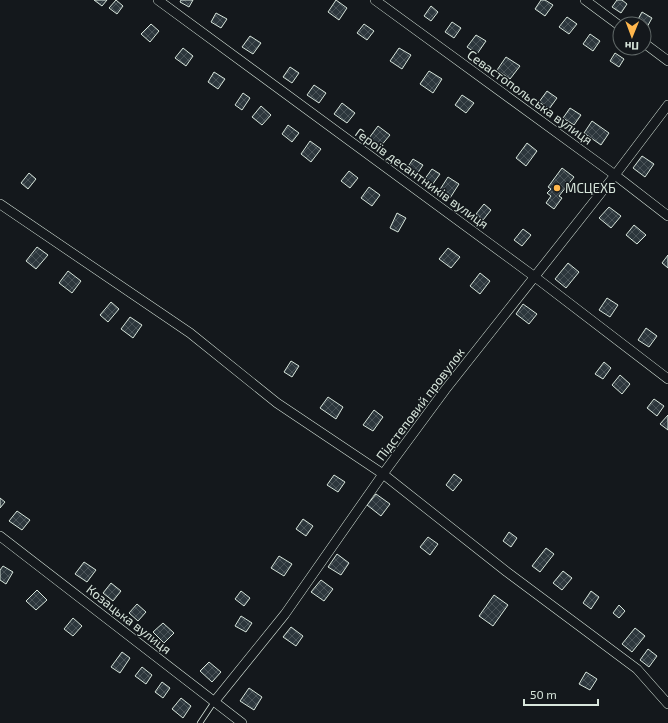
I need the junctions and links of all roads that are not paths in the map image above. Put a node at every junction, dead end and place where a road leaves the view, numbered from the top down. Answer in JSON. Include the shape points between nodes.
{"nodes":[{"id":1,"x":158,"y":0,"type":"edge"},
{"id":2,"x":375,"y":0,"type":"edge"},
{"id":3,"x":585,"y":0,"type":"edge"},
{"id":4,"x":612,"y":20,"type":"edge"},
{"id":5,"x":652,"y":49,"type":"edge"},
{"id":6,"x":668,"y":61,"type":"edge"},
{"id":7,"x":668,"y":105,"type":"edge"},
{"id":8,"x":615,"y":175,"type":"junction"},
{"id":9,"x":0,"y":204,"type":"edge"},
{"id":10,"x":668,"y":216,"type":"edge"},
{"id":11,"x":535,"y":277,"type":"junction"},
{"id":12,"x":668,"y":379,"type":"edge"},
{"id":13,"x":383,"y":474,"type":"junction"},
{"id":14,"x":0,"y":536,"type":"edge"},
{"id":15,"x":214,"y":702,"type":"junction"},
{"id":16,"x":668,"y":704,"type":"edge"},
{"id":17,"x":200,"y":723,"type":"edge"},
{"id":18,"x":242,"y":723,"type":"edge"}],
"edges":[{"from":1,"to":11,"type":"street","name":"Героїв десантників вулиця"},
{"from":2,"to":8,"type":"street","name":"Севастопольська вулиця"},
{"from":3,"to":4,"type":"street"},
{"from":5,"to":6,"type":"street"},
{"from":7,"to":8,"type":"street","name":"Підстеповий провулок"},
{"from":8,"to":10,"type":"street","name":"Севастопольська вулиця"},
{"from":8,"to":11,"type":"street","name":"Підстеповий провулок"},
{"from":9,"to":13,"type":"street","via":[[190,333],[277,403]]},
{"from":11,"to":12,"type":"street","name":"Героїв десантників вулиця"},
{"from":11,"to":13,"type":"street","name":"Підстеповий провулок","via":[[445,390]]},
{"from":13,"to":15,"type":"street","name":"Підстеповий провулок","via":[[285,614]]},
{"from":13,"to":16,"type":"street","via":[[507,572],[638,668]]},
{"from":14,"to":15,"type":"street","name":"Козацька вулиця"},
{"from":15,"to":17,"type":"lane","name":"Підстеповий провулок"},
{"from":15,"to":18,"type":"street","name":"Козацька вулиця"}]}
